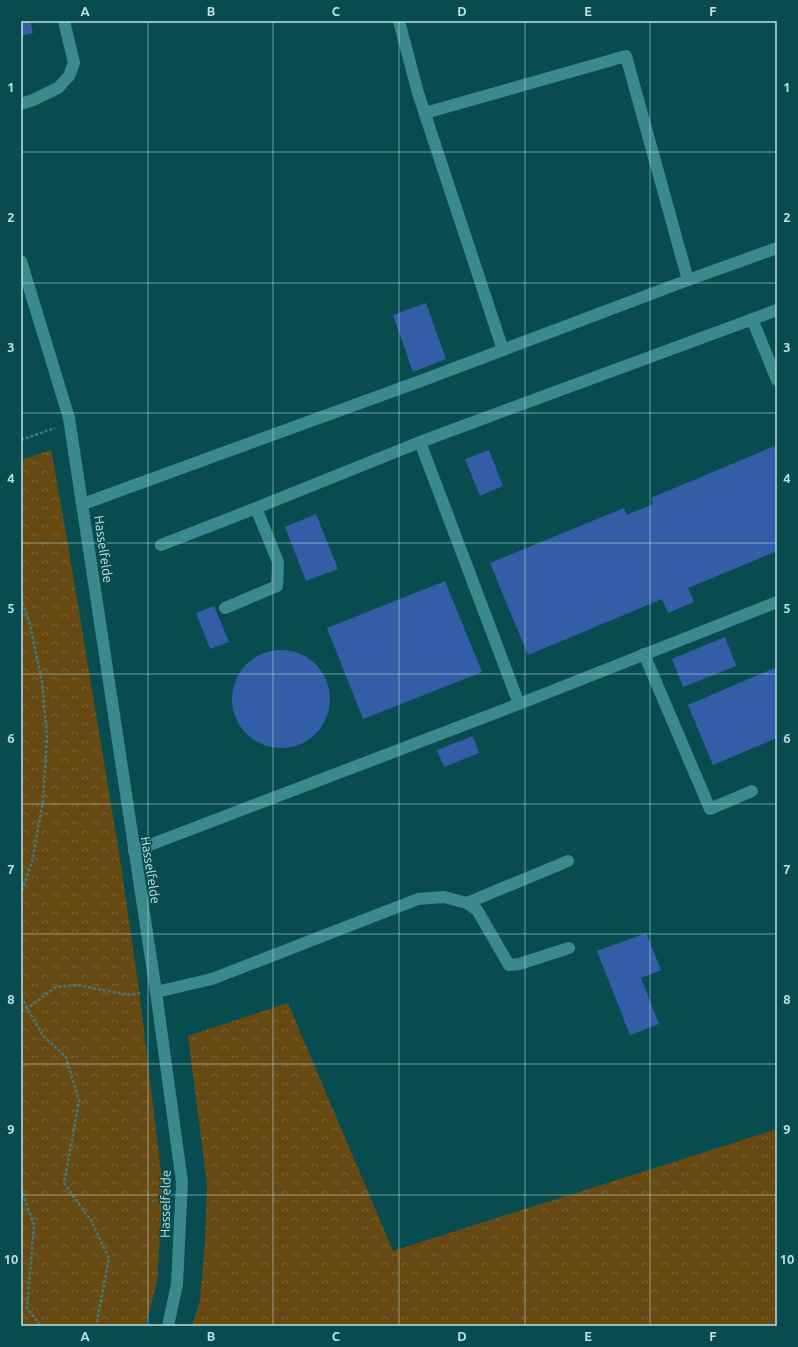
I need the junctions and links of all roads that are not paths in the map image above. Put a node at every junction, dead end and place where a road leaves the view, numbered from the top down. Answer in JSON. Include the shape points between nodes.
{"nodes":[{"id":1,"x":64,"y":21,"type":"edge"},
{"id":2,"x":399,"y":21,"type":"edge"},
{"id":3,"x":21,"y":104,"type":"edge"},
{"id":4,"x":425,"y":113,"type":"junction"},
{"id":5,"x":777,"y":248,"type":"edge"},
{"id":6,"x":21,"y":261,"type":"edge"},
{"id":7,"x":688,"y":280,"type":"junction"},
{"id":8,"x":777,"y":310,"type":"edge"},
{"id":9,"x":752,"y":319,"type":"junction"},
{"id":10,"x":502,"y":350,"type":"junction"},
{"id":11,"x":777,"y":380,"type":"edge"},
{"id":12,"x":420,"y":442,"type":"junction"},
{"id":13,"x":83,"y":504,"type":"junction"},
{"id":14,"x":256,"y":508,"type":"junction"},
{"id":15,"x":161,"y":545,"type":"dead end"},
{"id":16,"x":777,"y":602,"type":"edge"},
{"id":17,"x":225,"y":608,"type":"dead end"},
{"id":18,"x":644,"y":654,"type":"junction"},
{"id":19,"x":519,"y":704,"type":"junction"},
{"id":20,"x":752,"y":791,"type":"dead end"},
{"id":21,"x":134,"y":851,"type":"junction"},
{"id":22,"x":568,"y":861,"type":"dead end"},
{"id":23,"x":467,"y":903,"type":"junction"},
{"id":24,"x":569,"y":948,"type":"dead end"},
{"id":25,"x":156,"y":992,"type":"junction"},
{"id":26,"x":168,"y":1326,"type":"edge"}],
"edges":[{"from":1,"to":3,"type":"street","via":[[74,63],[68,76],[58,88]]},
{"from":2,"to":4,"type":"street"},
{"from":4,"to":7,"type":"street","via":[[626,56]]},
{"from":4,"to":10,"type":"street"},
{"from":5,"to":7,"type":"street"},
{"from":6,"to":13,"type":"street","name":"Hasselfelde","via":[[70,420]]},
{"from":7,"to":10,"type":"street"},
{"from":8,"to":9,"type":"street"},
{"from":9,"to":11,"type":"street"},
{"from":9,"to":12,"type":"street"},
{"from":10,"to":13,"type":"street"},
{"from":12,"to":14,"type":"street"},
{"from":12,"to":19,"type":"street"},
{"from":13,"to":21,"type":"street","name":"Hasselfelde"},
{"from":14,"to":15,"type":"street"},
{"from":14,"to":17,"type":"street","via":[[278,562],[277,586]]},
{"from":16,"to":18,"type":"street"},
{"from":18,"to":19,"type":"street"},
{"from":18,"to":20,"type":"street","via":[[710,808]]},
{"from":19,"to":21,"type":"street"},
{"from":21,"to":25,"type":"street","name":"Hasselfelde"},
{"from":22,"to":23,"type":"street"},
{"from":23,"to":24,"type":"street","via":[[477,910],[509,966]]},
{"from":23,"to":25,"type":"street","via":[[444,897],[418,900],[212,979]]},
{"from":25,"to":26,"type":"street","name":"Hasselfelde","via":[[182,1182],[177,1284]]}]}
